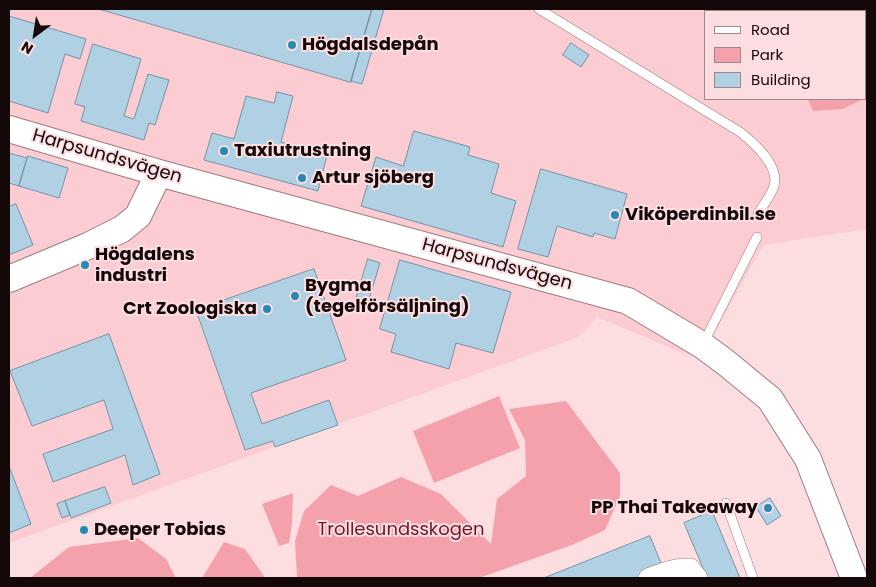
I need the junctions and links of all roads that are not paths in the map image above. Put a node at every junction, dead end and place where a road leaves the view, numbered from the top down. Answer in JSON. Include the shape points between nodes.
{"nodes":[{"id":1,"x":539,"y":9,"type":"edge"},
{"id":2,"x":9,"y":129,"type":"edge"},
{"id":3,"x":159,"y":173,"type":"junction"},
{"id":4,"x":758,"y":214,"type":"dead end"},
{"id":5,"x":757,"y":237,"type":"dead end"},
{"id":6,"x":9,"y":279,"type":"edge"},
{"id":7,"x":702,"y":345,"type":"junction"},
{"id":8,"x":726,"y":503,"type":"dead end"},
{"id":9,"x":648,"y":578,"type":"edge"},
{"id":10,"x":698,"y":578,"type":"edge"},
{"id":11,"x":753,"y":578,"type":"edge"},
{"id":12,"x":854,"y":578,"type":"edge"}],
"edges":[{"from":1,"to":4,"type":"lane","via":[[740,132],[757,147],[771,166],[775,179]]},
{"from":2,"to":3,"type":"street","name":"Harpsundsvägen"},
{"from":3,"to":6,"type":"street","via":[[138,216],[122,229]]},
{"from":3,"to":7,"type":"street","name":"Harpsundsvägen","via":[[628,301]]},
{"from":5,"to":7,"type":"lane"},
{"from":7,"to":12,"type":"street","name":"Harpsundsvägen","via":[[770,399],[808,459]]},
{"from":8,"to":11,"type":"lane"},
{"from":9,"to":10,"type":"street","via":[[681,567],[690,568]]}]}
